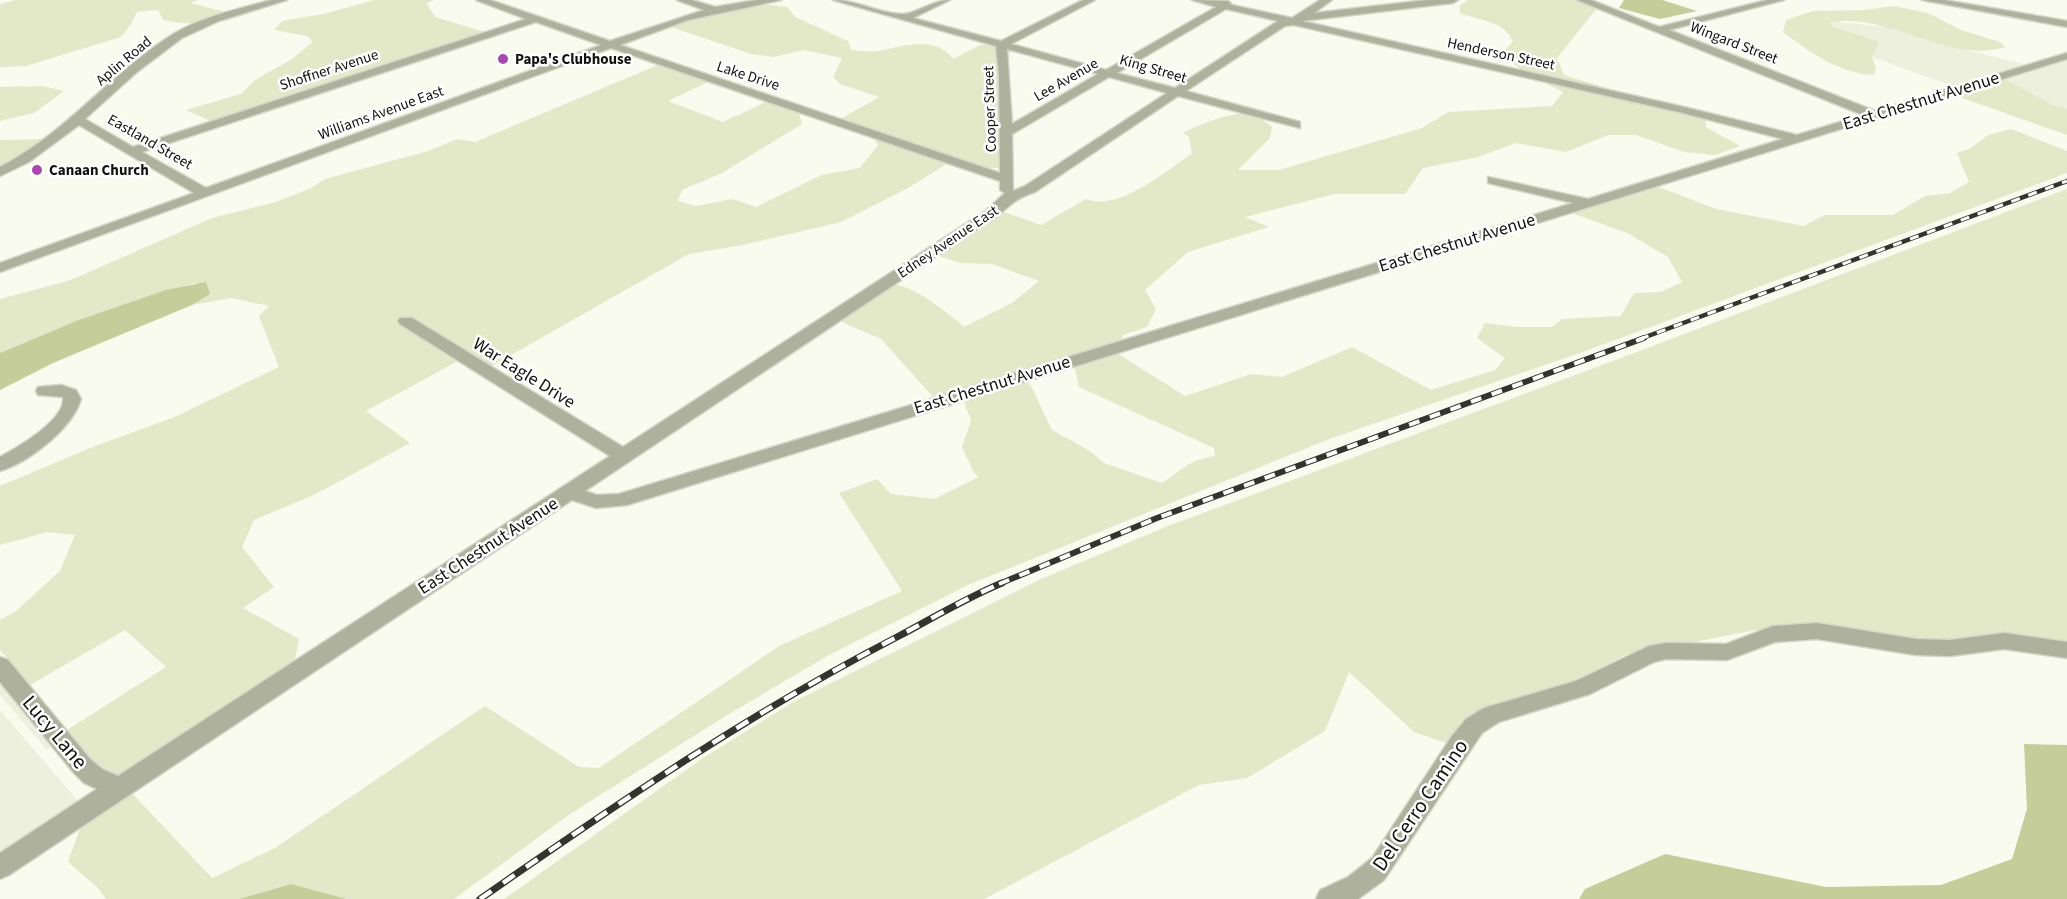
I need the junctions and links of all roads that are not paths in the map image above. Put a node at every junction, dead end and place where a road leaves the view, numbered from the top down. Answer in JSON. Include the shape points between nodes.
{"nodes":[{"id":1,"x":282,"y":0,"type":"edge"},
{"id":2,"x":482,"y":0,"type":"edge"},
{"id":3,"x":682,"y":0,"type":"edge"},
{"id":4,"x":776,"y":0,"type":"edge"},
{"id":5,"x":838,"y":0,"type":"edge"},
{"id":6,"x":945,"y":0,"type":"edge"},
{"id":7,"x":1090,"y":0,"type":"edge"},
{"id":8,"x":1197,"y":0,"type":"edge"},
{"id":9,"x":1234,"y":0,"type":"edge"},
{"id":10,"x":1327,"y":0,"type":"edge"},
{"id":11,"x":1453,"y":0,"type":"edge"},
{"id":12,"x":1582,"y":0,"type":"edge"},
{"id":13,"x":1779,"y":0,"type":"edge"},
{"id":14,"x":1927,"y":0,"type":"edge"},
{"id":15,"x":1989,"y":0,"type":"edge"},
{"id":16,"x":1224,"y":6,"type":"junction"},
{"id":17,"x":1965,"y":6,"type":"junction"},
{"id":18,"x":714,"y":10,"type":"junction"},
{"id":19,"x":904,"y":18,"type":"junction"},
{"id":20,"x":536,"y":19,"type":"junction"},
{"id":21,"x":1297,"y":19,"type":"junction"},
{"id":22,"x":2067,"y":24,"type":"edge"},
{"id":23,"x":1658,"y":30,"type":"junction"},
{"id":24,"x":613,"y":45,"type":"junction"},
{"id":25,"x":1001,"y":45,"type":"junction"},
{"id":26,"x":2067,"y":56,"type":"edge"},
{"id":27,"x":1108,"y":73,"type":"junction"},
{"id":28,"x":1177,"y":92,"type":"junction"},
{"id":29,"x":1875,"y":115,"type":"junction"},
{"id":30,"x":77,"y":119,"type":"junction"},
{"id":31,"x":1296,"y":125,"type":"dead end"},
{"id":32,"x":1006,"y":132,"type":"junction"},
{"id":33,"x":1798,"y":139,"type":"junction"},
{"id":34,"x":132,"y":151,"type":"junction"},
{"id":35,"x":0,"y":172,"type":"edge"},
{"id":36,"x":1007,"y":178,"type":"junction"},
{"id":37,"x":1493,"y":180,"type":"dead end"},
{"id":38,"x":206,"y":194,"type":"junction"},
{"id":39,"x":1008,"y":197,"type":"junction"},
{"id":40,"x":1589,"y":202,"type":"junction"},
{"id":41,"x":0,"y":268,"type":"edge"},
{"id":42,"x":406,"y":321,"type":"dead end"},
{"id":43,"x":44,"y":391,"type":"dead end"},
{"id":44,"x":624,"y":456,"type":"junction"},
{"id":45,"x":0,"y":465,"type":"edge"},
{"id":46,"x":570,"y":492,"type":"junction"},
{"id":47,"x":2067,"y":650,"type":"edge"},
{"id":48,"x":0,"y":666,"type":"edge"},
{"id":49,"x":119,"y":788,"type":"junction"},
{"id":50,"x":0,"y":867,"type":"edge"},
{"id":51,"x":1329,"y":899,"type":"edge"}],
"edges":[{"from":1,"to":30,"type":"street","name":"Aplin Road","via":[[218,18],[181,34]]},
{"from":2,"to":20,"type":"street","name":"Lake Drive"},
{"from":3,"to":18,"type":"street"},
{"from":4,"to":18,"type":"street","name":"Williams Avenue East"},
{"from":5,"to":19,"type":"street","name":"Cooper Street"},
{"from":6,"to":19,"type":"street"},
{"from":7,"to":25,"type":"street"},
{"from":8,"to":16,"type":"street","name":"Henderson Street"},
{"from":9,"to":16,"type":"street","name":"Lee Avenue"},
{"from":10,"to":21,"type":"street","name":"Edney Avenue East"},
{"from":11,"to":21,"type":"street"},
{"from":12,"to":23,"type":"street","name":"Wingard Street"},
{"from":13,"to":23,"type":"street"},
{"from":14,"to":17,"type":"street"},
{"from":15,"to":17,"type":"street"},
{"from":16,"to":21,"type":"street","name":"Henderson Street"},
{"from":16,"to":27,"type":"street","name":"Lee Avenue"},
{"from":17,"to":22,"type":"street"},
{"from":18,"to":24,"type":"street","name":"Williams Avenue East"},
{"from":19,"to":25,"type":"street","name":"Cooper Street"},
{"from":20,"to":24,"type":"street","name":"Lake Drive"},
{"from":20,"to":34,"type":"street","name":"Shoffner Avenue"},
{"from":21,"to":28,"type":"street","name":"Edney Avenue East","via":[[1282,23]]},
{"from":21,"to":33,"type":"street","name":"Henderson Street"},
{"from":23,"to":29,"type":"street","name":"Wingard Street"},
{"from":24,"to":36,"type":"street","name":"Lake Drive"},
{"from":24,"to":38,"type":"street","name":"Williams Avenue East"},
{"from":25,"to":27,"type":"street","name":"King Street"},
{"from":25,"to":32,"type":"street","name":"Cooper Street"},
{"from":26,"to":29,"type":"street","name":"East Chestnut Avenue"},
{"from":27,"to":28,"type":"street","name":"King Street"},
{"from":27,"to":32,"type":"street","name":"Lee Avenue"},
{"from":28,"to":31,"type":"street","name":"King Street"},
{"from":28,"to":39,"type":"street","name":"Edney Avenue East","via":[[1030,189]]},
{"from":29,"to":33,"type":"street","name":"East Chestnut Avenue"},
{"from":30,"to":34,"type":"street","name":"Eastland Street"},
{"from":30,"to":35,"type":"street","name":"Aplin Road","via":[[35,154]]},
{"from":32,"to":36,"type":"street","name":"Cooper Street"},
{"from":33,"to":40,"type":"street","name":"East Chestnut Avenue"},
{"from":34,"to":38,"type":"street","name":"Eastland Street"},
{"from":36,"to":39,"type":"street","name":"Cooper Street"},
{"from":37,"to":40,"type":"street"},
{"from":38,"to":41,"type":"street","name":"Williams Avenue East"},
{"from":39,"to":44,"type":"street","name":"Edney Avenue East","via":[[1000,208]]},
{"from":40,"to":46,"type":"street","name":"East Chestnut Avenue","via":[[620,500],[596,502]]},
{"from":42,"to":44,"type":"street","name":"War Eagle Drive"},
{"from":43,"to":45,"type":"street","via":[[70,392],[71,408],[39,441]]},
{"from":44,"to":46,"type":"street","name":"Edney Avenue East"},
{"from":46,"to":49,"type":"street","name":"East Chestnut Avenue"},
{"from":47,"to":51,"type":"street","name":"Del Cerro Camino","via":[[2004,641],[1950,648],[1916,647],[1817,631],[1773,634],[1726,652],[1666,651],[1649,655],[1582,688],[1492,715],[1474,726],[1381,866],[1355,888]]},
{"from":48,"to":49,"type":"street","name":"Lucy Lane","via":[[82,766]]},
{"from":49,"to":50,"type":"street","name":"East Chestnut Avenue"}]}
